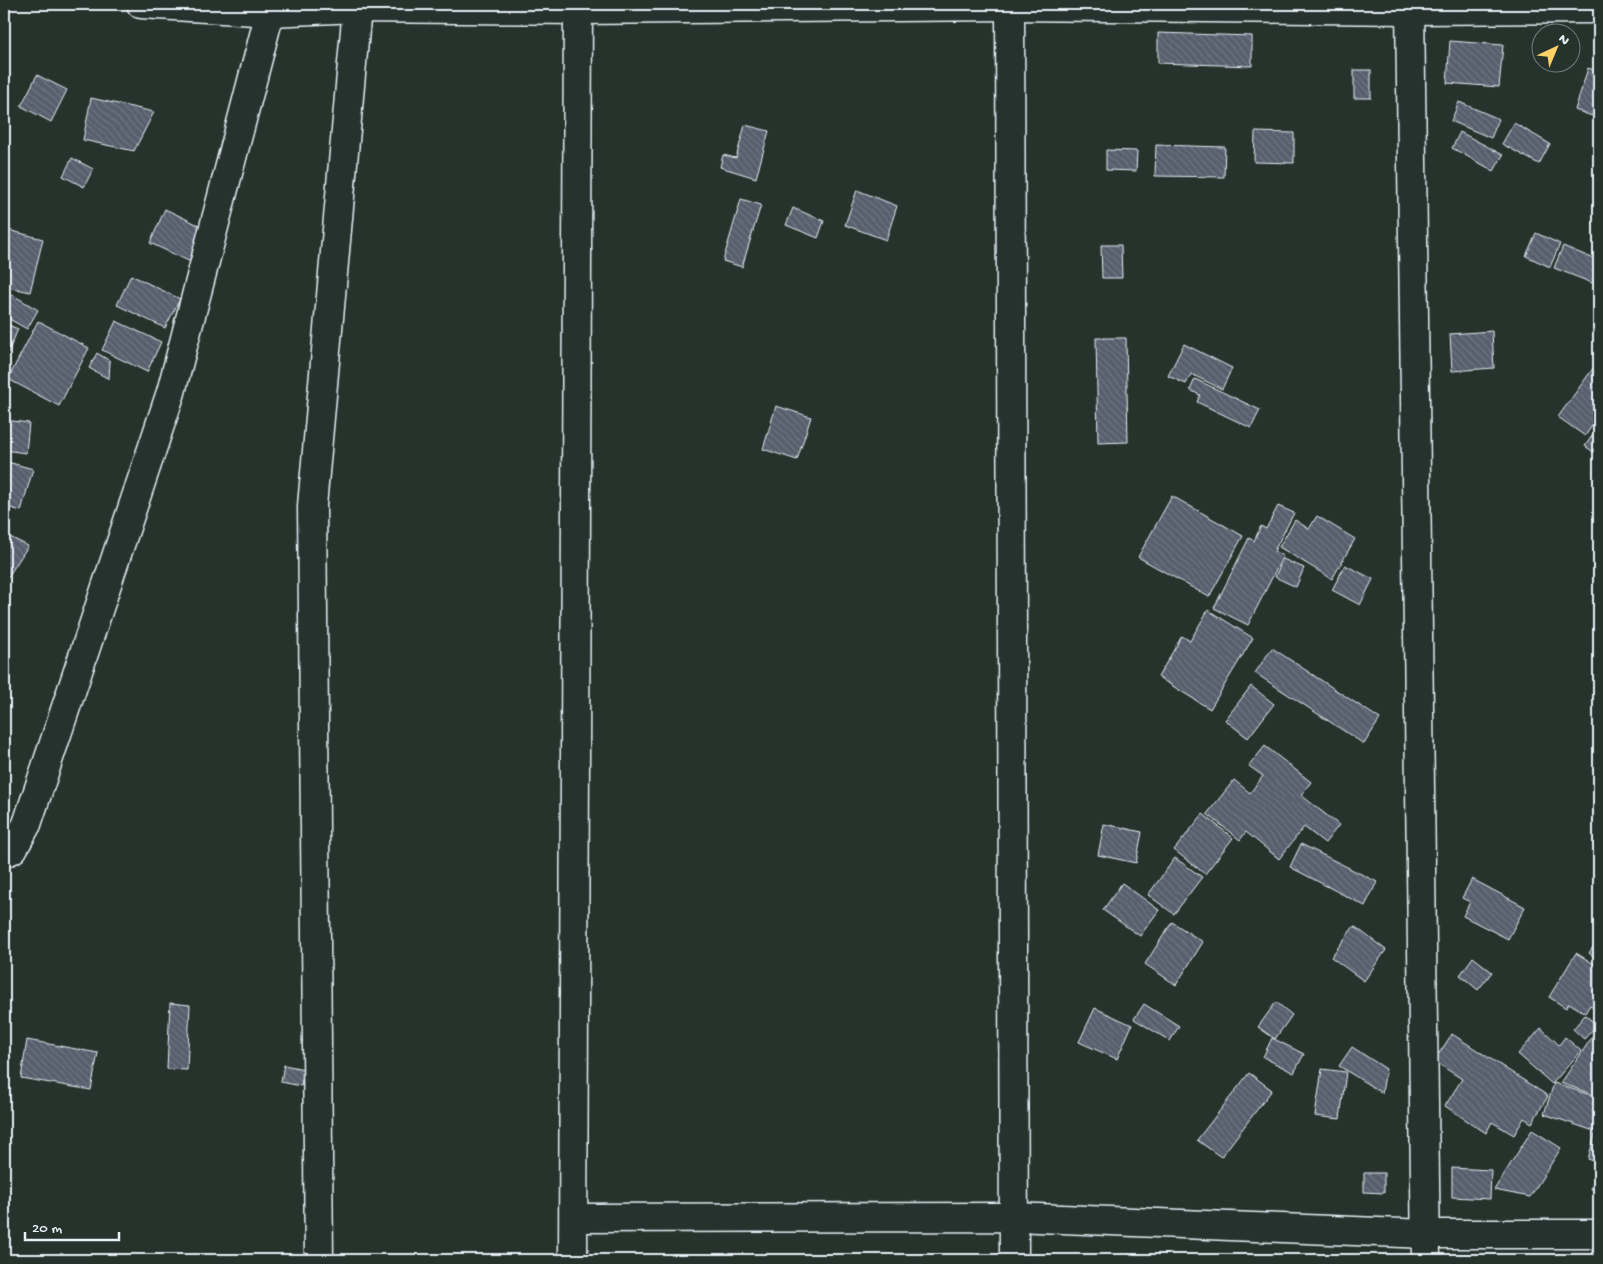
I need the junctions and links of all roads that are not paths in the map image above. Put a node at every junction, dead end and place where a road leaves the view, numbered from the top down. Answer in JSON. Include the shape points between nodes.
{"nodes":[{"id":1,"x":141,"y":4,"type":"edge"},
{"id":2,"x":1010,"y":5,"type":"edge"},
{"id":3,"x":578,"y":7,"type":"edge"},
{"id":4,"x":1410,"y":7,"type":"edge"},
{"id":5,"x":357,"y":8,"type":"junction"},
{"id":6,"x":1599,"y":9,"type":"edge"},
{"id":7,"x":270,"y":12,"type":"junction"},
{"id":8,"x":4,"y":853,"type":"edge"},
{"id":9,"x":1014,"y":1217,"type":"junction"},
{"id":10,"x":574,"y":1218,"type":"junction"},
{"id":11,"x":1599,"y":1234,"type":"edge"},
{"id":12,"x":1426,"y":1247,"type":"edge"},
{"id":13,"x":319,"y":1260,"type":"edge"},
{"id":14,"x":573,"y":1260,"type":"edge"},
{"id":15,"x":1014,"y":1260,"type":"edge"}],
"edges":[{"from":1,"to":7,"type":"street"},
{"from":2,"to":3,"type":"street"},
{"from":2,"to":4,"type":"street"},
{"from":2,"to":9,"type":"street"},
{"from":3,"to":5,"type":"street"},
{"from":3,"to":10,"type":"street"},
{"from":4,"to":6,"type":"street"},
{"from":4,"to":12,"type":"street"},
{"from":5,"to":7,"type":"street"},
{"from":5,"to":13,"type":"street","via":[[312,506]]},
{"from":7,"to":8,"type":"street","via":[[170,392],[27,824],[13,849]]},
{"from":9,"to":10,"type":"street"},
{"from":9,"to":12,"type":"street"},
{"from":9,"to":15,"type":"street"},
{"from":10,"to":14,"type":"street"},
{"from":11,"to":12,"type":"street"}]}
